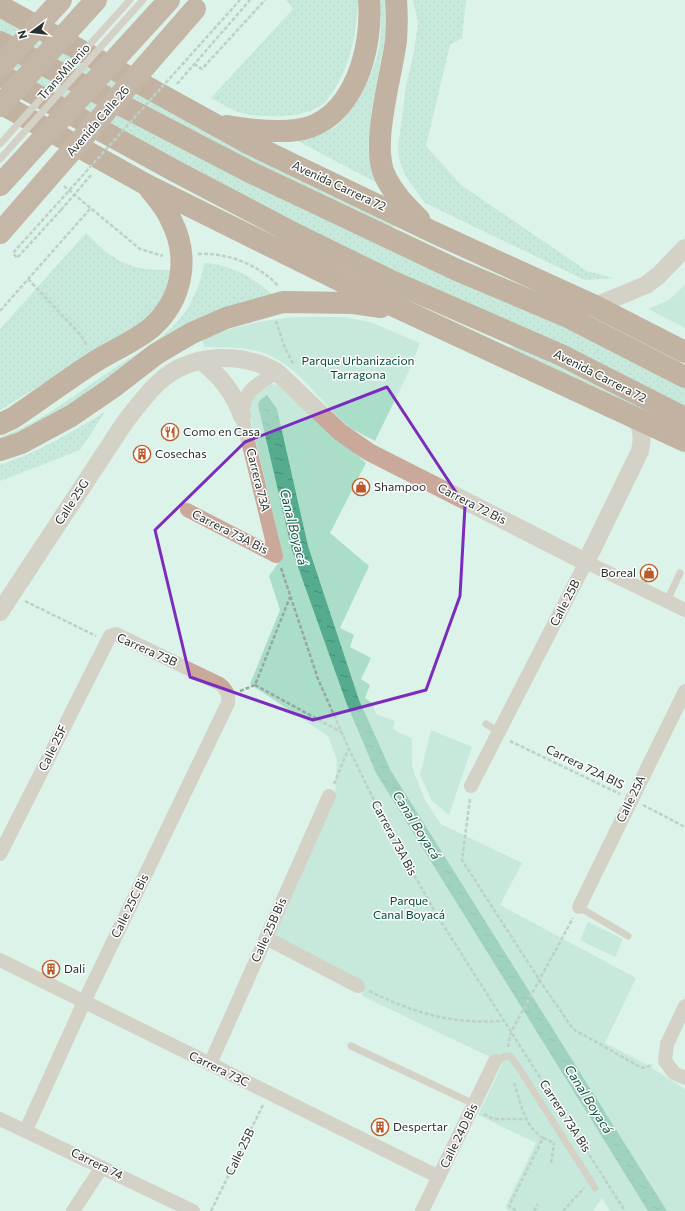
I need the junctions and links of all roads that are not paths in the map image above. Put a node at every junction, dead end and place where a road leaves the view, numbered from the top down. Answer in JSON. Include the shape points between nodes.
{"nodes":[{"id":1,"x":61,"y":0,"type":"edge"},
{"id":2,"x":96,"y":0,"type":"edge"},
{"id":3,"x":130,"y":0,"type":"edge"},
{"id":4,"x":143,"y":0,"type":"edge"},
{"id":5,"x":169,"y":0,"type":"edge"},
{"id":6,"x":369,"y":0,"type":"edge"},
{"id":7,"x":396,"y":0,"type":"edge"},
{"id":8,"x":0,"y":6,"type":"edge"},
{"id":9,"x":195,"y":9,"type":"dead end"},
{"id":10,"x":0,"y":42,"type":"edge"},
{"id":11,"x":0,"y":67,"type":"edge"},
{"id":12,"x":0,"y":76,"type":"edge"},
{"id":13,"x":0,"y":103,"type":"edge"},
{"id":14,"x":0,"y":106,"type":"edge"},
{"id":15,"x":213,"y":124,"type":"junction"},
{"id":16,"x":0,"y":144,"type":"edge"},
{"id":17,"x":0,"y":158,"type":"edge"},
{"id":18,"x":0,"y":185,"type":"edge"},
{"id":19,"x":147,"y":185,"type":"junction"},
{"id":20,"x":0,"y":233,"type":"edge"},
{"id":21,"x":435,"y":233,"type":"junction"},
{"id":22,"x":388,"y":237,"type":"junction"},
{"id":23,"x":685,"y":248,"type":"edge"},
{"id":24,"x":595,"y":306,"type":"junction"},
{"id":25,"x":403,"y":311,"type":"junction"},
{"id":26,"x":510,"y":333,"type":"junction"},
{"id":27,"x":457,"y":335,"type":"junction"},
{"id":28,"x":685,"y":352,"type":"edge"},
{"id":29,"x":201,"y":361,"type":"junction"},
{"id":30,"x":277,"y":372,"type":"junction"},
{"id":31,"x":685,"y":377,"type":"edge"},
{"id":32,"x":146,"y":394,"type":"joint"},
{"id":33,"x":242,"y":416,"type":"junction"},
{"id":34,"x":636,"y":417,"type":"junction"},
{"id":35,"x":685,"y":418,"type":"edge"},
{"id":36,"x":0,"y":424,"type":"edge"},
{"id":37,"x":685,"y":441,"type":"edge"},
{"id":38,"x":0,"y":450,"type":"edge"},
{"id":39,"x":187,"y":510,"type":"dead end"},
{"id":40,"x":276,"y":556,"type":"joint"},
{"id":41,"x":586,"y":562,"type":"junction"},
{"id":42,"x":680,"y":573,"type":"dead end"},
{"id":43,"x":666,"y":601,"type":"junction"},
{"id":44,"x":685,"y":610,"type":"edge"},
{"id":45,"x":0,"y":612,"type":"edge"},
{"id":46,"x":106,"y":641,"type":"joint"},
{"id":47,"x":220,"y":684,"type":"joint"},
{"id":48,"x":685,"y":691,"type":"edge"},
{"id":49,"x":486,"y":724,"type":"dead end"},
{"id":50,"x":498,"y":733,"type":"junction"},
{"id":51,"x":471,"y":786,"type":"road end"},
{"id":52,"x":329,"y":796,"type":"road end"},
{"id":53,"x":0,"y":854,"type":"edge"},
{"id":54,"x":578,"y":907,"type":"joint"},
{"id":55,"x":628,"y":936,"type":"dead end"},
{"id":56,"x":266,"y":938,"type":"junction"},
{"id":57,"x":0,"y":960,"type":"edge"},
{"id":58,"x":358,"y":986,"type":"road end"},
{"id":59,"x":84,"y":1002,"type":"junction"},
{"id":60,"x":685,"y":1006,"type":"edge"},
{"id":61,"x":351,"y":1046,"type":"dead end"},
{"id":62,"x":500,"y":1058,"type":"joint"},
{"id":63,"x":210,"y":1064,"type":"junction"},
{"id":64,"x":685,"y":1078,"type":"edge"},
{"id":65,"x":480,"y":1106,"type":"junction"},
{"id":66,"x":0,"y":1119,"type":"edge"},
{"id":67,"x":26,"y":1130,"type":"junction"},
{"id":68,"x":102,"y":1167,"type":"junction"},
{"id":69,"x":439,"y":1177,"type":"junction"},
{"id":70,"x":595,"y":1188,"type":"dead end"},
{"id":71,"x":73,"y":1211,"type":"edge"},
{"id":72,"x":193,"y":1211,"type":"edge"},
{"id":73,"x":422,"y":1211,"type":"edge"}],
"edges":[{"from":1,"to":11,"type":"main road","bridge":true},
{"from":2,"to":14,"type":"main road","bridge":true},
{"from":3,"to":16,"type":"lane","name":"TransMilenio","bridge":true},
{"from":4,"to":17,"type":"lane","name":"TransMilenio","bridge":true},
{"from":5,"to":18,"type":"main road","bridge":true},
{"from":6,"to":15,"type":"highway","via":[[371,16],[368,40],[358,76],[339,107],[327,117],[298,130],[271,131]]},
{"from":7,"to":21,"type":"highway","via":[[396,40],[381,130],[380,158],[384,175],[401,201]]},
{"from":8,"to":15,"type":"highway","name":"Avenida Carrera 72"},
{"from":9,"to":20,"type":"main road","name":"Avenida Calle 26","bridge":true},
{"from":10,"to":22,"type":"highway","via":[[248,171]]},
{"from":12,"to":26,"type":"highway","name":"Avenida Carrera 72","via":[[175,172],[295,234],[389,280]]},
{"from":13,"to":19,"type":"highway","name":"Avenida Carrera 72"},
{"from":15,"to":21,"type":"highway","name":"Avenida Carrera 72"},
{"from":19,"to":25,"type":"highway","name":"Avenida Carrera 72"},
{"from":19,"to":36,"type":"highway","via":[[172,220],[183,255],[177,293],[151,328]]},
{"from":21,"to":22,"type":"highway"},
{"from":21,"to":24,"type":"highway","name":"Avenida Carrera 72"},
{"from":22,"to":31,"type":"highway","via":[[457,270],[566,316]]},
{"from":23,"to":24,"type":"street","via":[[646,285]]},
{"from":24,"to":28,"type":"highway","name":"Avenida Carrera 72"},
{"from":25,"to":27,"type":"highway","name":"Avenida Carrera 72"},
{"from":25,"to":38,"type":"highway","via":[[353,303],[283,302],[226,318],[192,333],[156,354],[71,416],[21,443]]},
{"from":26,"to":27,"type":"highway"},
{"from":26,"to":35,"type":"highway","name":"Avenida Carrera 72","via":[[561,355]]},
{"from":27,"to":34,"type":"highway","name":"Avenida Carrera 72"},
{"from":29,"to":30,"type":"street","name":"Carrera 72 Bis","via":[[224,357],[246,359]]},
{"from":29,"to":32,"type":"street","name":"Carrera 72 Bis","via":[[172,373]]},
{"from":29,"to":33,"type":"street","via":[[220,376],[236,400]]},
{"from":30,"to":33,"type":"street","name":"Carrera 73A","via":[[248,393]]},
{"from":30,"to":41,"type":"street","name":"Carrera 72 Bis","via":[[340,432],[369,452]]},
{"from":32,"to":45,"type":"street","name":"Calle 25G"},
{"from":33,"to":40,"type":"street","name":"Carrera 73A"},
{"from":34,"to":37,"type":"highway","name":"Avenida Carrera 72"},
{"from":34,"to":41,"type":"street","name":"Calle 25B","via":[[643,440],[640,451]]},
{"from":39,"to":40,"type":"street","name":"Carrera 73A Bis"},
{"from":41,"to":43,"type":"street","name":"Carrera 72 Bis","via":[[645,583]]},
{"from":41,"to":50,"type":"street","name":"Calle 25B"},
{"from":42,"to":43,"type":"lane"},
{"from":43,"to":44,"type":"street","name":"Carrera 72 Bis"},
{"from":46,"to":47,"type":"street","name":"Carrera 73B","via":[[116,634]]},
{"from":46,"to":53,"type":"street","name":"Calle 25F"},
{"from":47,"to":59,"type":"street","name":"Calle 25C Bis","via":[[229,695],[228,703]]},
{"from":48,"to":54,"type":"street","name":"Calle 25A"},
{"from":49,"to":50,"type":"lane"},
{"from":50,"to":51,"type":"street","name":"Calle 25B"},
{"from":52,"to":56,"type":"street","name":"Calle 25B Bis"},
{"from":54,"to":55,"type":"lane"},
{"from":56,"to":58,"type":"street"},
{"from":56,"to":63,"type":"street","name":"Calle 25B Bis"},
{"from":57,"to":59,"type":"street","name":"Carrera 73C"},
{"from":59,"to":63,"type":"street","name":"Carrera 73C"},
{"from":59,"to":67,"type":"street","name":"Calle 25C Bis"},
{"from":60,"to":64,"type":"street","via":[[667,1044],[665,1061],[674,1073]]},
{"from":61,"to":65,"type":"lane"},
{"from":62,"to":65,"type":"street","name":"Calle 24D Bis"},
{"from":62,"to":70,"type":"lane","via":[[510,1057],[519,1068]]},
{"from":63,"to":69,"type":"street","name":"Carrera 73C"},
{"from":65,"to":69,"type":"street","name":"Calle 24D Bis"},
{"from":66,"to":67,"type":"street","name":"Carrera 74"},
{"from":67,"to":68,"type":"street","name":"Carrera 74"},
{"from":68,"to":71,"type":"street"},
{"from":68,"to":72,"type":"street","name":"Carrera 74"},
{"from":69,"to":73,"type":"street","name":"Calle 24D Bis"}]}
